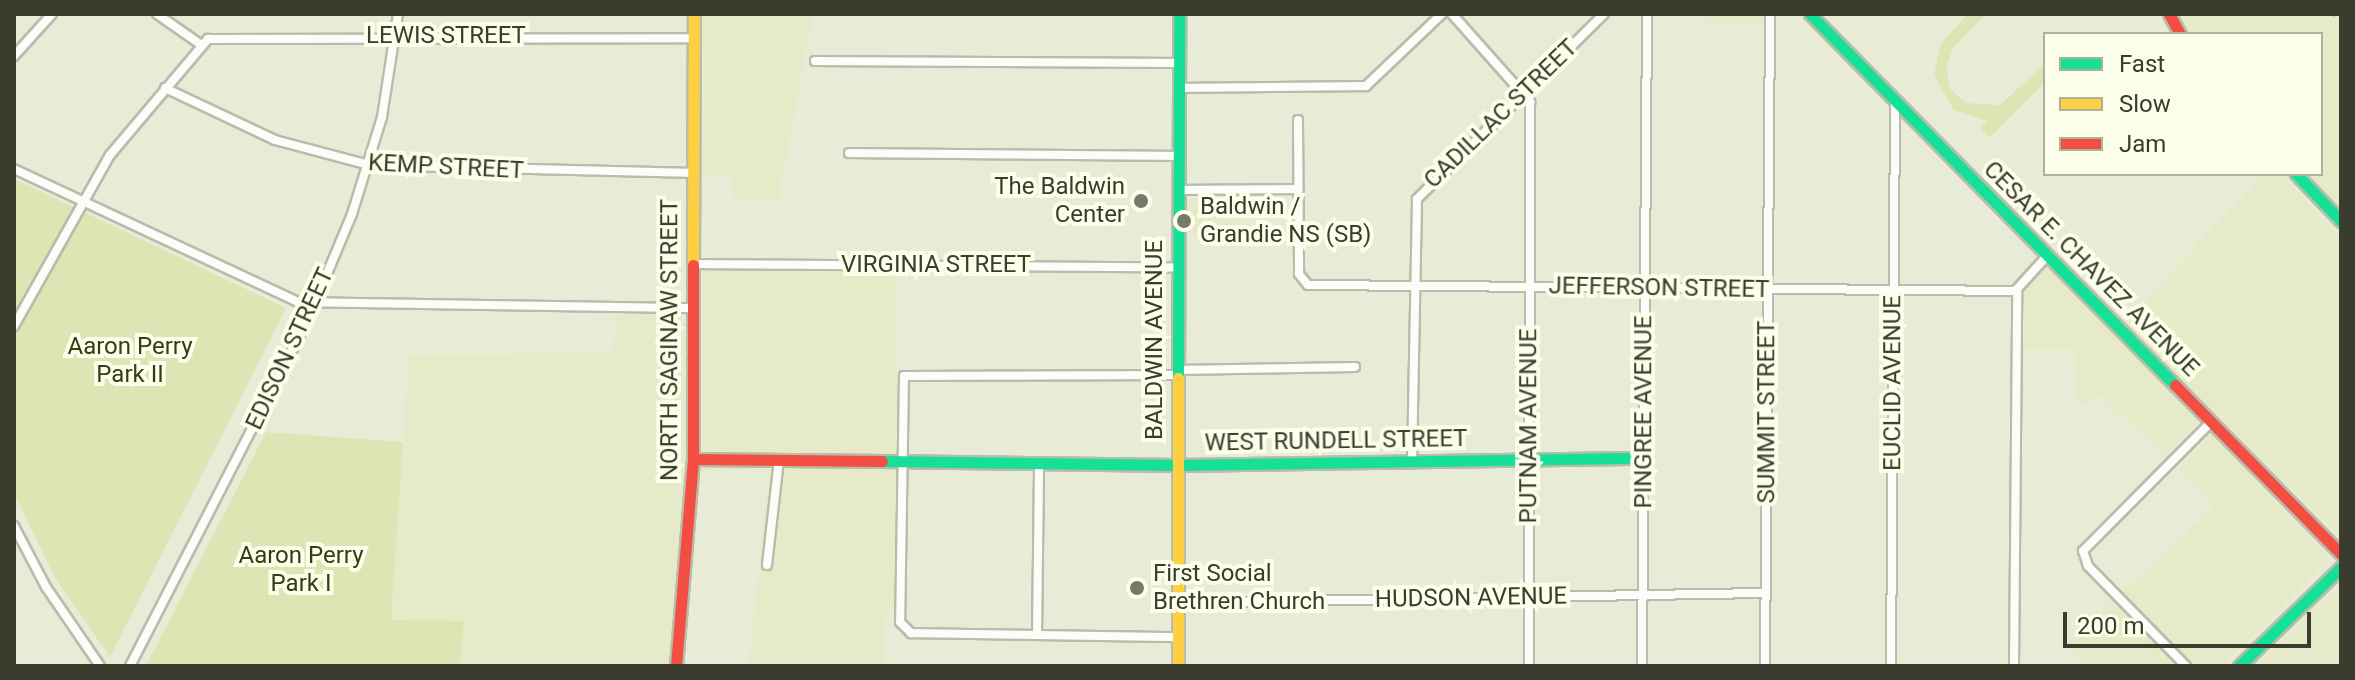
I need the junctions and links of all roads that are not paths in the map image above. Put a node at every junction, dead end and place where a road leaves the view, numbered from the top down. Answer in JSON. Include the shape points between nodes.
{"nodes":[{"id":1,"x":52,"y":14,"type":"edge"},
{"id":2,"x":157,"y":14,"type":"edge"},
{"id":3,"x":398,"y":14,"type":"edge"},
{"id":4,"x":694,"y":14,"type":"edge"},
{"id":5,"x":1179,"y":14,"type":"edge"},
{"id":6,"x":1442,"y":14,"type":"edge"},
{"id":7,"x":1452,"y":14,"type":"edge"},
{"id":8,"x":1604,"y":14,"type":"edge"},
{"id":9,"x":1647,"y":14,"type":"edge"},
{"id":10,"x":1770,"y":14,"type":"edge"},
{"id":11,"x":1810,"y":14,"type":"edge"},
{"id":12,"x":2169,"y":14,"type":"edge"},
{"id":13,"x":2179,"y":32,"type":"edge"},
{"id":14,"x":396,"y":36,"type":"junction"},
{"id":15,"x":694,"y":38,"type":"junction"},
{"id":16,"x":200,"y":44,"type":"junction"},
{"id":17,"x":14,"y":56,"type":"edge"},
{"id":18,"x":815,"y":61,"type":"dead end"},
{"id":19,"x":1179,"y":63,"type":"junction"},
{"id":20,"x":165,"y":88,"type":"junction"},
{"id":21,"x":1179,"y":88,"type":"junction"},
{"id":22,"x":1525,"y":91,"type":"junction"},
{"id":23,"x":1895,"y":101,"type":"junction"},
{"id":24,"x":1298,"y":120,"type":"dead end"},
{"id":25,"x":849,"y":153,"type":"dead end"},
{"id":26,"x":1179,"y":156,"type":"junction"},
{"id":27,"x":369,"y":165,"type":"junction"},
{"id":28,"x":14,"y":169,"type":"edge"},
{"id":29,"x":693,"y":173,"type":"junction"},
{"id":30,"x":2298,"y":176,"type":"edge"},
{"id":31,"x":1298,"y":189,"type":"junction"},
{"id":32,"x":1178,"y":190,"type":"junction"},
{"id":33,"x":85,"y":199,"type":"junction"},
{"id":34,"x":2341,"y":221,"type":"edge"},
{"id":35,"x":2047,"y":256,"type":"junction"},
{"id":36,"x":693,"y":264,"type":"junction"},
{"id":37,"x":1178,"y":267,"type":"junction"},
{"id":38,"x":1414,"y":286,"type":"junction"},
{"id":39,"x":1529,"y":287,"type":"junction"},
{"id":40,"x":1645,"y":288,"type":"junction"},
{"id":41,"x":1768,"y":289,"type":"junction"},
{"id":42,"x":1893,"y":290,"type":"junction"},
{"id":43,"x":2017,"y":291,"type":"junction"},
{"id":44,"x":313,"y":304,"type":"junction"},
{"id":45,"x":693,"y":308,"type":"junction"},
{"id":46,"x":14,"y":326,"type":"edge"},
{"id":47,"x":1355,"y":367,"type":"dead end"},
{"id":48,"x":1177,"y":373,"type":"junction"},
{"id":49,"x":2211,"y":422,"type":"junction"},
{"id":50,"x":1643,"y":458,"type":"junction"},
{"id":51,"x":693,"y":459,"type":"junction"},
{"id":52,"x":779,"y":460,"type":"junction"},
{"id":53,"x":1529,"y":460,"type":"junction"},
{"id":54,"x":902,"y":461,"type":"junction"},
{"id":55,"x":1412,"y":462,"type":"junction"},
{"id":56,"x":1039,"y":463,"type":"junction"},
{"id":57,"x":1176,"y":465,"type":"junction"},
{"id":58,"x":14,"y":526,"type":"edge"},
{"id":59,"x":2341,"y":554,"type":"edge"},
{"id":60,"x":767,"y":565,"type":"dead end"},
{"id":61,"x":2341,"y":567,"type":"edge"},
{"id":62,"x":1765,"y":593,"type":"junction"},
{"id":63,"x":1642,"y":595,"type":"junction"},
{"id":64,"x":1529,"y":597,"type":"junction"},
{"id":65,"x":1178,"y":603,"type":"junction"},
{"id":66,"x":1037,"y":635,"type":"junction"},
{"id":67,"x":1178,"y":637,"type":"junction"},
{"id":68,"x":100,"y":666,"type":"edge"},
{"id":69,"x":130,"y":666,"type":"edge"},
{"id":70,"x":676,"y":666,"type":"edge"},
{"id":71,"x":1178,"y":666,"type":"edge"},
{"id":72,"x":1529,"y":666,"type":"edge"},
{"id":73,"x":1642,"y":666,"type":"edge"},
{"id":74,"x":1765,"y":666,"type":"edge"},
{"id":75,"x":1891,"y":666,"type":"edge"},
{"id":76,"x":2014,"y":666,"type":"edge"},
{"id":77,"x":2186,"y":666,"type":"edge"},
{"id":78,"x":2239,"y":666,"type":"edge"}],
"edges":[{"from":1,"to":17,"type":"street"},
{"from":2,"to":16,"type":"street"},
{"from":3,"to":14,"type":"street","name":"EDISON STREET"},
{"from":4,"to":15,"type":"main road","name":"NORTH SAGINAW STREET"},
{"from":5,"to":19,"type":"main road","name":"BALDWIN AVENUE"},
{"from":6,"to":21,"type":"street","via":[[1366,86]]},
{"from":7,"to":22,"type":"street"},
{"from":8,"to":22,"type":"street","name":"CADILLAC STREET"},
{"from":9,"to":40,"type":"street","name":"PINGREE AVENUE"},
{"from":10,"to":41,"type":"street","name":"SUMMIT STREET"},
{"from":11,"to":23,"type":"main road","name":"CESAR E. CHAVEZ AVENUE"},
{"from":12,"to":13,"type":"main road"},
{"from":14,"to":15,"type":"street","name":"LEWIS STREET"},
{"from":14,"to":16,"type":"street","name":"LEWIS STREET","via":[[242,35]]},
{"from":14,"to":27,"type":"street","name":"EDISON STREET"},
{"from":15,"to":29,"type":"main road","name":"NORTH SAGINAW STREET"},
{"from":16,"to":20,"type":"street"},
{"from":18,"to":19,"type":"street"},
{"from":19,"to":21,"type":"main road","name":"BALDWIN AVENUE"},
{"from":20,"to":27,"type":"street","name":"KEMP STREET","via":[[266,136]]},
{"from":20,"to":33,"type":"street","via":[[110,155]]},
{"from":21,"to":26,"type":"main road","name":"BALDWIN AVENUE"},
{"from":22,"to":38,"type":"street","name":"CADILLAC STREET","via":[[1420,194]]},
{"from":22,"to":39,"type":"street","name":"PUTNAM AVENUE","via":[[1531,105]]},
{"from":23,"to":35,"type":"main road","name":"CESAR E. CHAVEZ AVENUE"},
{"from":23,"to":42,"type":"street","name":"EUCLID AVENUE"},
{"from":24,"to":31,"type":"street"},
{"from":25,"to":26,"type":"street"},
{"from":26,"to":32,"type":"main road","name":"BALDWIN AVENUE"},
{"from":27,"to":29,"type":"street","name":"KEMP STREET"},
{"from":27,"to":44,"type":"street","name":"EDISON STREET"},
{"from":28,"to":33,"type":"street"},
{"from":29,"to":36,"type":"main road","name":"NORTH SAGINAW STREET"},
{"from":30,"to":34,"type":"main road"},
{"from":31,"to":32,"type":"street"},
{"from":31,"to":38,"type":"street","name":"JEFFERSON STREET","via":[[1302,282]]},
{"from":32,"to":37,"type":"main road","name":"BALDWIN AVENUE"},
{"from":33,"to":44,"type":"street","via":[[285,299]]},
{"from":33,"to":46,"type":"street"},
{"from":35,"to":43,"type":"street"},
{"from":35,"to":49,"type":"main road","name":"CESAR E. CHAVEZ AVENUE"},
{"from":36,"to":37,"type":"street","name":"VIRGINIA STREET"},
{"from":36,"to":45,"type":"main road","name":"NORTH SAGINAW STREET"},
{"from":37,"to":48,"type":"main road","name":"BALDWIN AVENUE"},
{"from":38,"to":39,"type":"street","name":"JEFFERSON STREET"},
{"from":38,"to":55,"type":"street","name":"CADILLAC STREET"},
{"from":39,"to":40,"type":"street","name":"JEFFERSON STREET"},
{"from":39,"to":53,"type":"street","name":"PUTNAM AVENUE"},
{"from":40,"to":41,"type":"street","name":"JEFFERSON STREET"},
{"from":40,"to":50,"type":"street","name":"PINGREE AVENUE"},
{"from":41,"to":42,"type":"street","name":"JEFFERSON STREET"},
{"from":41,"to":62,"type":"street","name":"SUMMIT STREET"},
{"from":42,"to":43,"type":"street","name":"JEFFERSON STREET"},
{"from":42,"to":75,"type":"street","name":"EUCLID AVENUE"},
{"from":43,"to":76,"type":"street"},
{"from":44,"to":45,"type":"street"},
{"from":44,"to":69,"type":"street","name":"EDISON STREET"},
{"from":45,"to":51,"type":"main road","name":"NORTH SAGINAW STREET"},
{"from":47,"to":48,"type":"street"},
{"from":48,"to":54,"type":"street","via":[[909,373],[901,382]]},
{"from":48,"to":57,"type":"main road","name":"BALDWIN AVENUE"},
{"from":49,"to":59,"type":"main road","name":"CESAR E. CHAVEZ AVENUE"},
{"from":49,"to":77,"type":"street","via":[[2087,544],[2088,566]]},
{"from":50,"to":53,"type":"main road","name":"WEST RUNDELL STREET"},
{"from":50,"to":63,"type":"street","name":"PINGREE AVENUE"},
{"from":51,"to":52,"type":"main road","name":"WEST RUNDELL STREET"},
{"from":51,"to":70,"type":"main road","name":"NORTH SAGINAW STREET"},
{"from":52,"to":54,"type":"main road","name":"WEST RUNDELL STREET"},
{"from":52,"to":60,"type":"street"},
{"from":53,"to":55,"type":"main road","name":"WEST RUNDELL STREET"},
{"from":53,"to":64,"type":"street","name":"PUTNAM AVENUE"},
{"from":54,"to":56,"type":"main road","name":"WEST RUNDELL STREET"},
{"from":54,"to":66,"type":"street","via":[[902,629]]},
{"from":55,"to":57,"type":"main road","name":"WEST RUNDELL STREET"},
{"from":56,"to":57,"type":"main road","name":"WEST RUNDELL STREET"},
{"from":56,"to":66,"type":"street"},
{"from":57,"to":65,"type":"main road","name":"BALDWIN AVENUE"},
{"from":58,"to":68,"type":"street","via":[[46,587]]},
{"from":61,"to":78,"type":"main road"},
{"from":62,"to":63,"type":"street","name":"HUDSON AVENUE"},
{"from":62,"to":74,"type":"street","name":"SUMMIT STREET"},
{"from":63,"to":64,"type":"street","name":"HUDSON AVENUE"},
{"from":63,"to":73,"type":"street","name":"PINGREE AVENUE"},
{"from":64,"to":65,"type":"street","name":"HUDSON AVENUE"},
{"from":64,"to":72,"type":"street","name":"PUTNAM AVENUE"},
{"from":65,"to":67,"type":"main road","name":"BALDWIN AVENUE"},
{"from":66,"to":67,"type":"street"},
{"from":67,"to":71,"type":"main road","name":"BALDWIN AVENUE"}]}
